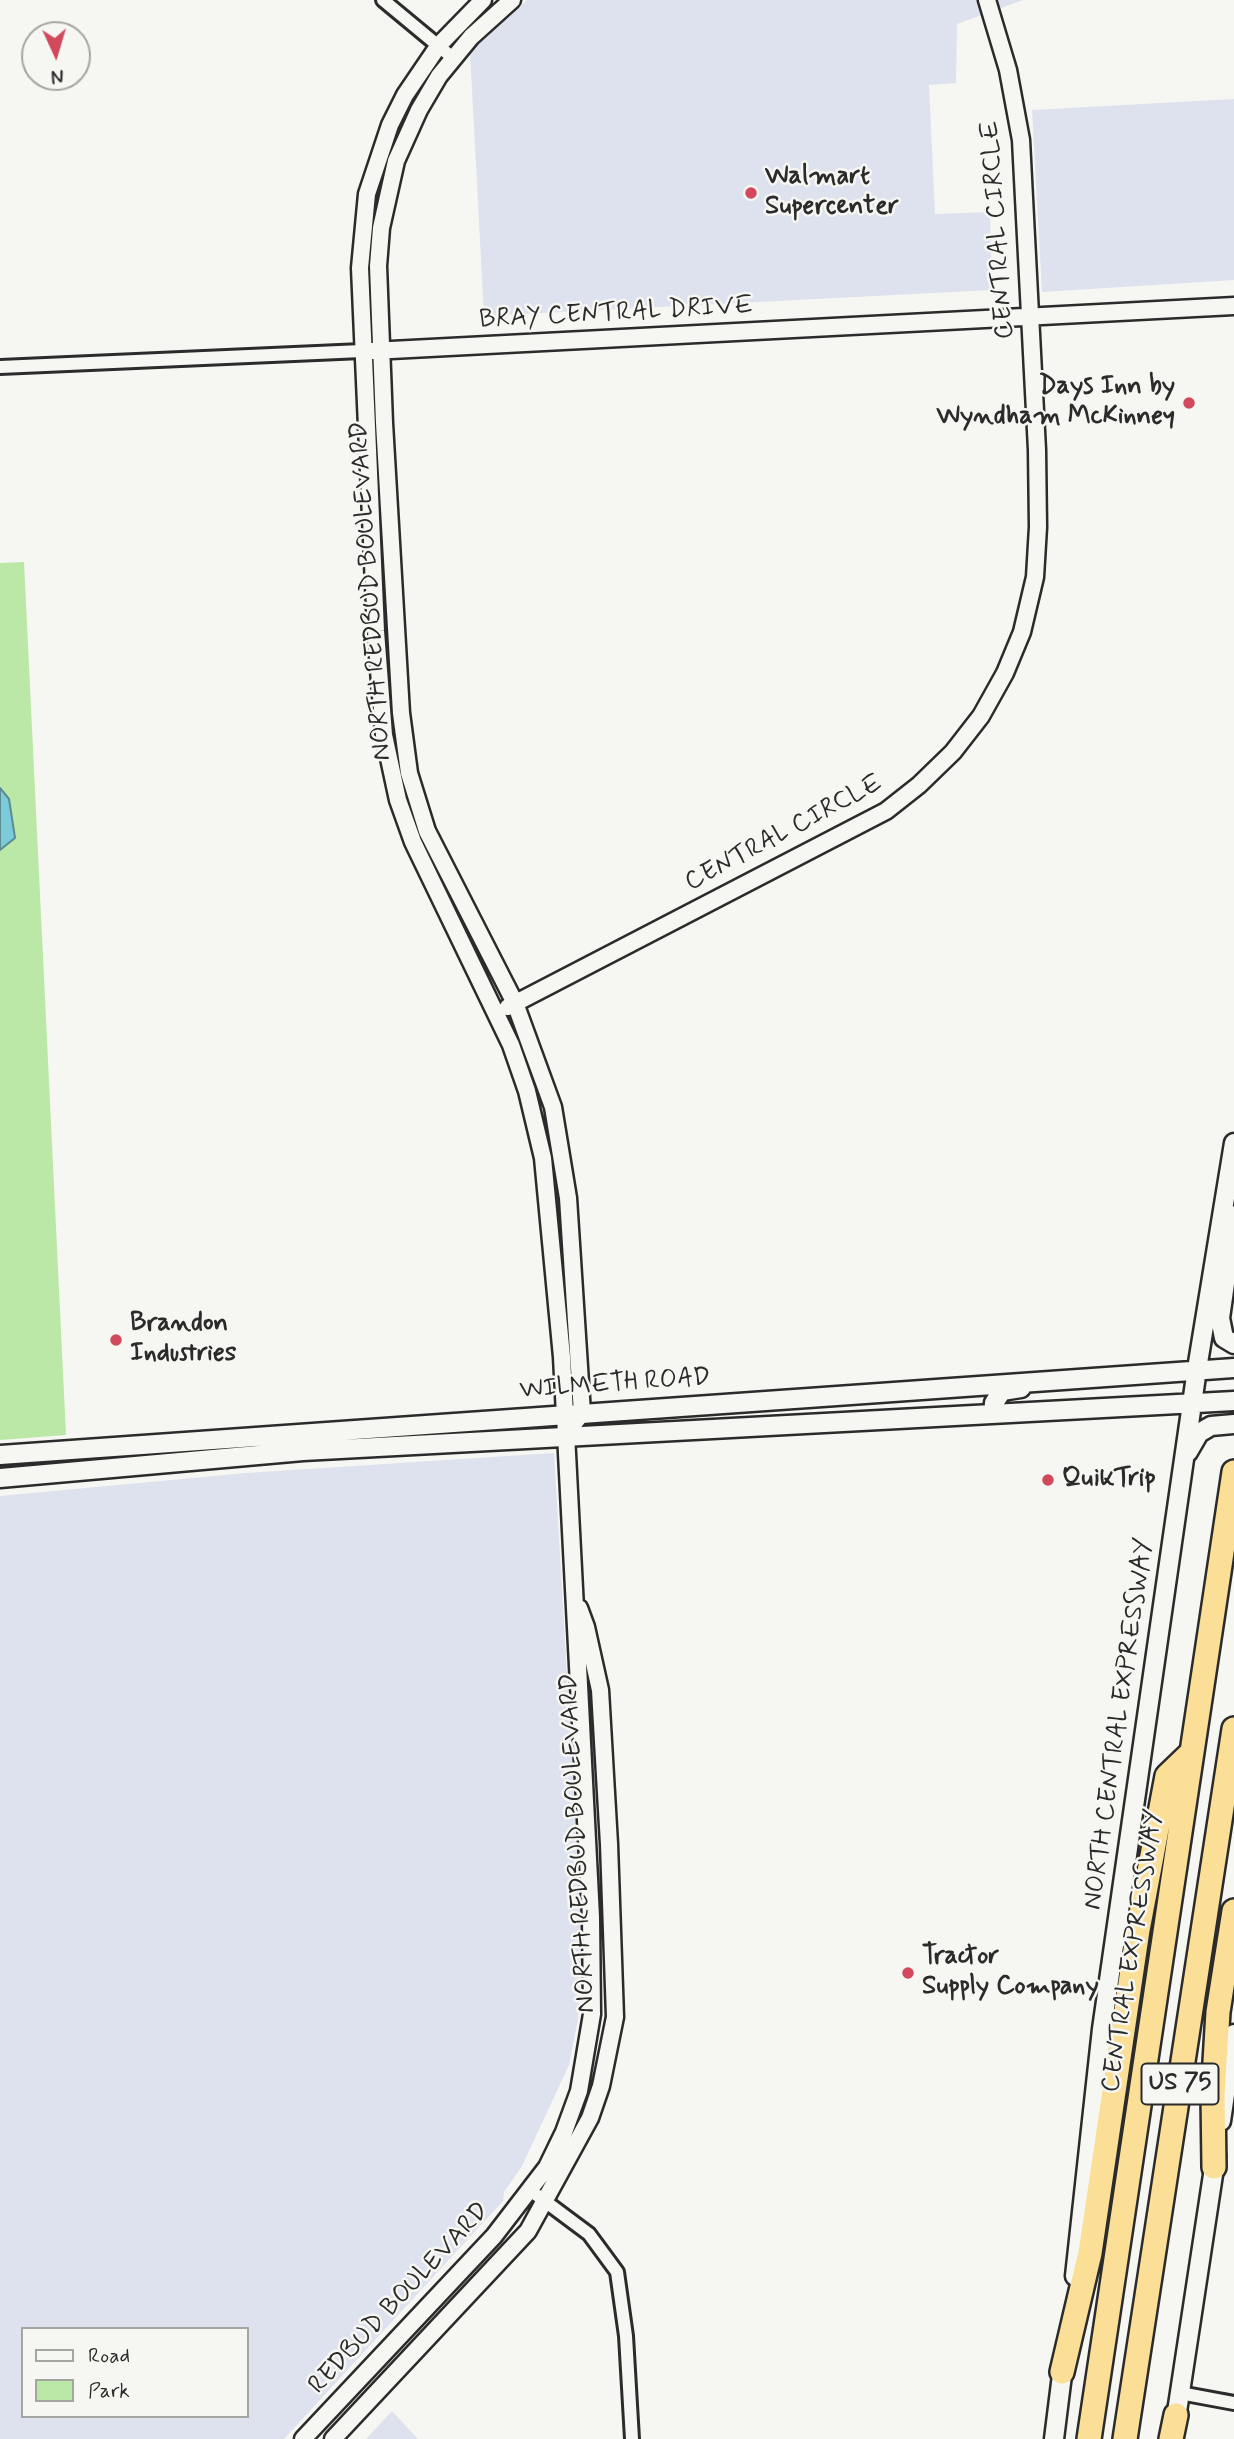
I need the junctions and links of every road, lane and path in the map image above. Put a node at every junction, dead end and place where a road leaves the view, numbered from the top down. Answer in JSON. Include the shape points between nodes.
{"nodes":[{"id":1,"x":383,"y":0,"type":"edge"},
{"id":2,"x":482,"y":0,"type":"edge"},
{"id":3,"x":512,"y":0,"type":"edge"},
{"id":4,"x":987,"y":0,"type":"edge"},
{"id":5,"x":439,"y":45,"type":"junction"},
{"id":6,"x":453,"y":58,"type":"junction"},
{"id":7,"x":1234,"y":306,"type":"edge"},
{"id":8,"x":1030,"y":318,"type":"junction"},
{"id":9,"x":381,"y":350,"type":"junction"},
{"id":10,"x":362,"y":351,"type":"junction"},
{"id":11,"x":0,"y":366,"type":"edge"},
{"id":12,"x":391,"y":554,"type":"junction"},
{"id":13,"x":372,"y":555,"type":"junction"},
{"id":14,"x":412,"y":784,"type":"junction"},
{"id":15,"x":395,"y":788,"type":"junction"},
{"id":16,"x":515,"y":1003,"type":"junction"},
{"id":17,"x":497,"y":1013,"type":"junction"},
{"id":18,"x":1234,"y":1143,"type":"edge"},
{"id":19,"x":1231,"y":1166,"type":"junction"},
{"id":20,"x":1234,"y":1343,"type":"edge"},
{"id":21,"x":1196,"y":1368,"type":"junction"},
{"id":22,"x":1234,"y":1368,"type":"edge"},
{"id":23,"x":1122,"y":1375,"type":"junction"},
{"id":24,"x":803,"y":1398,"type":"junction"},
{"id":25,"x":1234,"y":1401,"type":"edge"},
{"id":26,"x":1192,"y":1402,"type":"junction"},
{"id":27,"x":573,"y":1414,"type":"junction"},
{"id":28,"x":993,"y":1414,"type":"junction"},
{"id":29,"x":1234,"y":1424,"type":"edge"},
{"id":30,"x":804,"y":1426,"type":"junction"},
{"id":31,"x":565,"y":1436,"type":"junction"},
{"id":32,"x":104,"y":1449,"type":"junction"},
{"id":33,"x":0,"y":1455,"type":"edge"},
{"id":34,"x":1186,"y":1457,"type":"junction"},
{"id":35,"x":106,"y":1468,"type":"junction"},
{"id":36,"x":1234,"y":1472,"type":"edge"},
{"id":37,"x":0,"y":1478,"type":"edge"},
{"id":38,"x":574,"y":1596,"type":"junction"},
{"id":39,"x":1234,"y":1729,"type":"edge"},
{"id":40,"x":1192,"y":1752,"type":"junction"},
{"id":41,"x":1234,"y":1911,"type":"edge"},
{"id":42,"x":1234,"y":2034,"type":"edge"},
{"id":43,"x":1214,"y":2167,"type":"junction"},
{"id":44,"x":530,"y":2190,"type":"junction"},
{"id":45,"x":547,"y":2202,"type":"junction"},
{"id":46,"x":1062,"y":2372,"type":"junction"},
{"id":47,"x":1234,"y":2403,"type":"edge"},
{"id":48,"x":1178,"y":2404,"type":"junction"},
{"id":49,"x":303,"y":2439,"type":"edge"},
{"id":50,"x":333,"y":2439,"type":"edge"},
{"id":51,"x":632,"y":2439,"type":"edge"},
{"id":52,"x":1054,"y":2439,"type":"edge"},
{"id":53,"x":1088,"y":2439,"type":"edge"},
{"id":54,"x":1125,"y":2439,"type":"edge"},
{"id":55,"x":1172,"y":2439,"type":"edge"}],
"edges":[{"from":1,"to":5,"type":"street"},
{"from":2,"to":5,"type":"street","name":"NORTH REDBUD BOULEVARD"},
{"from":3,"to":6,"type":"street","name":"NORTH REDBUD BOULEVARD"},
{"from":4,"to":8,"type":"street","name":"CENTRAL CIRCLE","via":[[1008,70],[1021,140]]},
{"from":5,"to":6,"type":"street"},
{"from":5,"to":10,"type":"street","name":"NORTH REDBUD BOULEVARD","via":[[405,95],[367,194],[360,246]]},
{"from":6,"to":9,"type":"street","name":"NORTH REDBUD BOULEVARD","via":[[419,110],[390,180],[378,266]]},
{"from":7,"to":8,"type":"street","name":"BRAY CENTRAL DRIVE"},
{"from":8,"to":9,"type":"street","name":"BRAY CENTRAL DRIVE"},
{"from":8,"to":16,"type":"street","name":"CENTRAL CIRCLE","via":[[1038,527],[1035,577],[1015,651],[981,716],[934,772],[876,817]]},
{"from":9,"to":10,"type":"street","name":"BRAY CENTRAL DRIVE"},
{"from":9,"to":12,"type":"street","name":"NORTH REDBUD BOULEVARD"},
{"from":10,"to":11,"type":"street","name":"BRAY CENTRAL DRIVE"},
{"from":10,"to":13,"type":"street","name":"NORTH REDBUD BOULEVARD"},
{"from":12,"to":13,"type":"street"},
{"from":12,"to":14,"type":"street","name":"NORTH REDBUD BOULEVARD","via":[[401,713]]},
{"from":13,"to":15,"type":"street","name":"NORTH REDBUD BOULEVARD","via":[[383,728]]},
{"from":14,"to":15,"type":"street"},
{"from":14,"to":16,"type":"street","name":"NORTH REDBUD BOULEVARD","via":[[433,845]]},
{"from":15,"to":17,"type":"street","name":"NORTH REDBUD BOULEVARD","via":[[413,842]]},
{"from":16,"to":17,"type":"street","name":"CENTRAL CIRCLE"},
{"from":16,"to":27,"type":"street","name":"NORTH REDBUD BOULEVARD","via":[[553,1107],[566,1175]]},
{"from":17,"to":27,"type":"street","name":"NORTH REDBUD BOULEVARD","via":[[527,1091],[542,1158]]},
{"from":18,"to":19,"type":"main road","name":"NORTH CENTRAL EXPRESSWAY"},
{"from":19,"to":20,"type":"main road","via":[[1231,1242],[1220,1318],[1224,1338]]},
{"from":19,"to":21,"type":"main road","name":"NORTH CENTRAL EXPRESSWAY"},
{"from":21,"to":22,"type":"main road","name":"WILMETH ROAD"},
{"from":21,"to":23,"type":"main road","name":"WILMETH ROAD"},
{"from":21,"to":26,"type":"main road","name":"NORTH CENTRAL EXPRESSWAY"},
{"from":23,"to":24,"type":"main road","name":"WILMETH ROAD"},
{"from":23,"to":28,"type":"main road","via":[[1087,1384],[1002,1391]]},
{"from":24,"to":27,"type":"main road","name":"WILMETH ROAD"},
{"from":24,"to":30,"type":"main road"},
{"from":25,"to":26,"type":"main road","name":"WILMETH ROAD"},
{"from":26,"to":28,"type":"main road","name":"WILMETH ROAD"},
{"from":26,"to":34,"type":"main road","name":"NORTH CENTRAL EXPRESSWAY"},
{"from":27,"to":31,"type":"street"},
{"from":27,"to":32,"type":"main road","name":"WILMETH ROAD"},
{"from":28,"to":30,"type":"main road","name":"WILMETH ROAD"},
{"from":29,"to":34,"type":"main road","via":[[1211,1426],[1199,1433]]},
{"from":30,"to":31,"type":"main road","name":"WILMETH ROAD"},
{"from":31,"to":35,"type":"main road","name":"WILMETH ROAD"},
{"from":31,"to":38,"type":"street","name":"NORTH REDBUD BOULEVARD"},
{"from":32,"to":33,"type":"main road","name":"WILMETH ROAD"},
{"from":32,"to":35,"type":"main road"},
{"from":34,"to":46,"type":"main road","name":"NORTH CENTRAL EXPRESSWAY","via":[[1101,2036]]},
{"from":35,"to":37,"type":"main road","name":"WILMETH ROAD"},
{"from":36,"to":40,"type":"highway","name":"CENTRAL EXPRESSWAY","number":"US 75"},
{"from":38,"to":44,"type":"street","name":"NORTH REDBUD BOULEVARD","via":[[592,2014],[570,2118],[547,2167]]},
{"from":38,"to":45,"type":"street","name":"NORTH REDBUD BOULEVARD","via":[[600,1690],[615,2017],[590,2118]]},
{"from":39,"to":54,"type":"highway","number":"US 75"},
{"from":40,"to":46,"type":"highway","via":[[1167,1776],[1138,1930],[1090,2253]]},
{"from":40,"to":53,"type":"highway","name":"CENTRAL EXPRESSWAY","number":"US 75"},
{"from":41,"to":43,"type":"highway","via":[[1218,2012]]},
{"from":42,"to":43,"type":"main road"},
{"from":43,"to":48,"type":"main road"},
{"from":44,"to":45,"type":"street"},
{"from":44,"to":49,"type":"street","name":"REDBUD BOULEVARD","via":[[494,2236]]},
{"from":45,"to":50,"type":"street","name":"REDBUD BOULEVARD","via":[[517,2244]]},
{"from":45,"to":51,"type":"street","via":[[589,2234],[617,2272]]},
{"from":46,"to":52,"type":"main road","name":"NORTH CENTRAL EXPRESSWAY"},
{"from":47,"to":48,"type":"street"},
{"from":48,"to":55,"type":"highway"}]}
